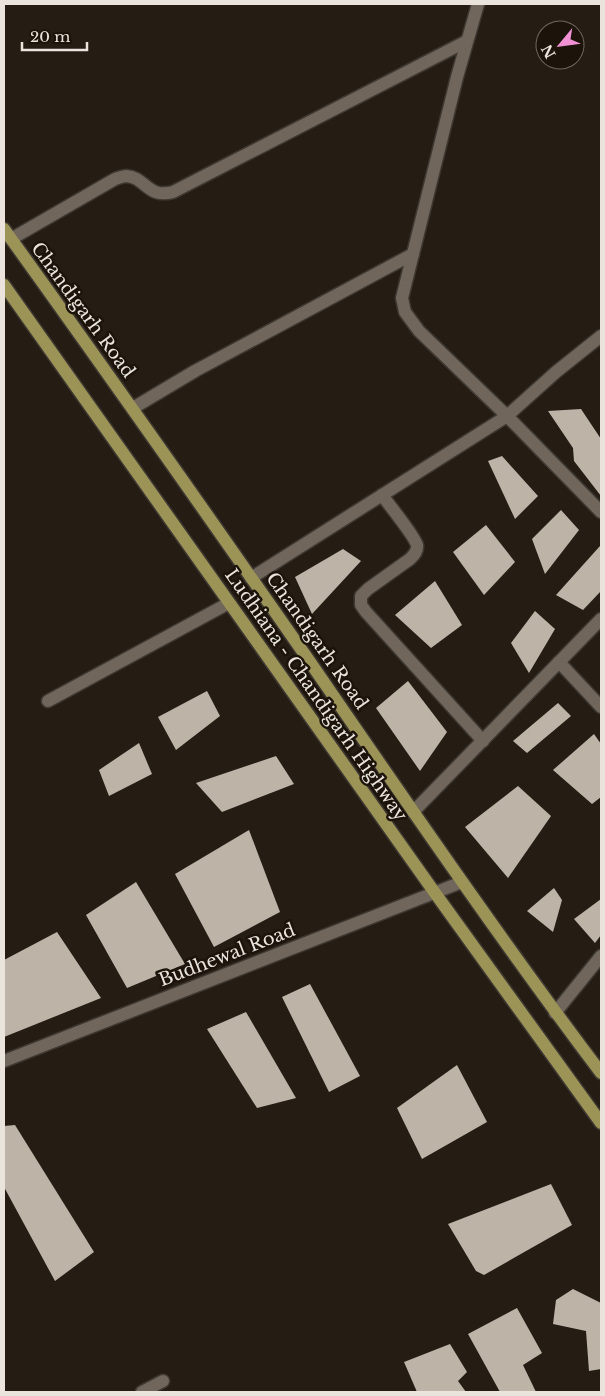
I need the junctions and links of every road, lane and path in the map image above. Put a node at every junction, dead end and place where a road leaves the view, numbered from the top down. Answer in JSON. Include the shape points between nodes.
{"nodes":[{"id":1,"x":478,"y":4,"type":"edge"},
{"id":2,"x":467,"y":41,"type":"junction"},
{"id":3,"x":7,"y":234,"type":"edge"},
{"id":4,"x":412,"y":254,"type":"junction"},
{"id":5,"x":4,"y":285,"type":"edge"},
{"id":6,"x":601,"y":336,"type":"edge"},
{"id":7,"x":133,"y":408,"type":"junction"},
{"id":8,"x":507,"y":416,"type":"junction"},
{"id":9,"x":382,"y":495,"type":"junction"},
{"id":10,"x":601,"y":512,"type":"edge"},
{"id":11,"x":251,"y":578,"type":"junction"},
{"id":12,"x":229,"y":603,"type":"junction"},
{"id":13,"x":601,"y":619,"type":"edge"},
{"id":14,"x":559,"y":662,"type":"junction"},
{"id":15,"x":48,"y":701,"type":"dead end"},
{"id":16,"x":601,"y":707,"type":"edge"},
{"id":17,"x":483,"y":740,"type":"junction"},
{"id":18,"x":413,"y":812,"type":"junction"},
{"id":19,"x":462,"y":882,"type":"junction"},
{"id":20,"x":435,"y":893,"type":"junction"},
{"id":21,"x":601,"y":956,"type":"edge"},
{"id":22,"x":555,"y":1013,"type":"junction"},
{"id":23,"x":4,"y":1061,"type":"edge"},
{"id":24,"x":601,"y":1073,"type":"edge"},
{"id":25,"x":601,"y":1123,"type":"edge"},
{"id":26,"x":163,"y":1381,"type":"dead end"},
{"id":27,"x":142,"y":1392,"type":"edge"}],
"edges":[{"from":1,"to":2,"type":"street"},
{"from":2,"to":3,"type":"street","via":[[174,192],[154,192],[134,178],[125,176]]},
{"from":2,"to":4,"type":"street"},
{"from":3,"to":7,"type":"main road","name":"Chandigarh Road"},
{"from":4,"to":7,"type":"street"},
{"from":4,"to":8,"type":"street","via":[[402,298],[405,312],[419,331]]},
{"from":5,"to":12,"type":"main road","name":"Ludhiana - Chandigarh Highway"},
{"from":6,"to":8,"type":"street"},
{"from":7,"to":11,"type":"main road","name":"Chandigarh Road"},
{"from":8,"to":9,"type":"street"},
{"from":8,"to":10,"type":"street"},
{"from":9,"to":11,"type":"street"},
{"from":9,"to":17,"type":"street","via":[[412,537],[417,546],[416,554],[368,589],[361,596],[361,605]]},
{"from":11,"to":18,"type":"main road","name":"Chandigarh Road"},
{"from":12,"to":15,"type":"street"},
{"from":12,"to":20,"type":"main road","name":"Ludhiana - Chandigarh Highway"},
{"from":13,"to":14,"type":"street"},
{"from":14,"to":16,"type":"street"},
{"from":14,"to":17,"type":"street"},
{"from":17,"to":18,"type":"street"},
{"from":18,"to":19,"type":"main road","name":"Chandigarh Road"},
{"from":19,"to":20,"type":"street","name":"Budhewal Road"},
{"from":19,"to":22,"type":"main road","name":"Chandigarh Road"},
{"from":20,"to":23,"type":"street","name":"Budhewal Road"},
{"from":20,"to":25,"type":"main road","name":"Ludhiana - Chandigarh Highway"},
{"from":21,"to":22,"type":"street"},
{"from":22,"to":24,"type":"main road","name":"Chandigarh Road"},
{"from":26,"to":27,"type":"street"}]}
